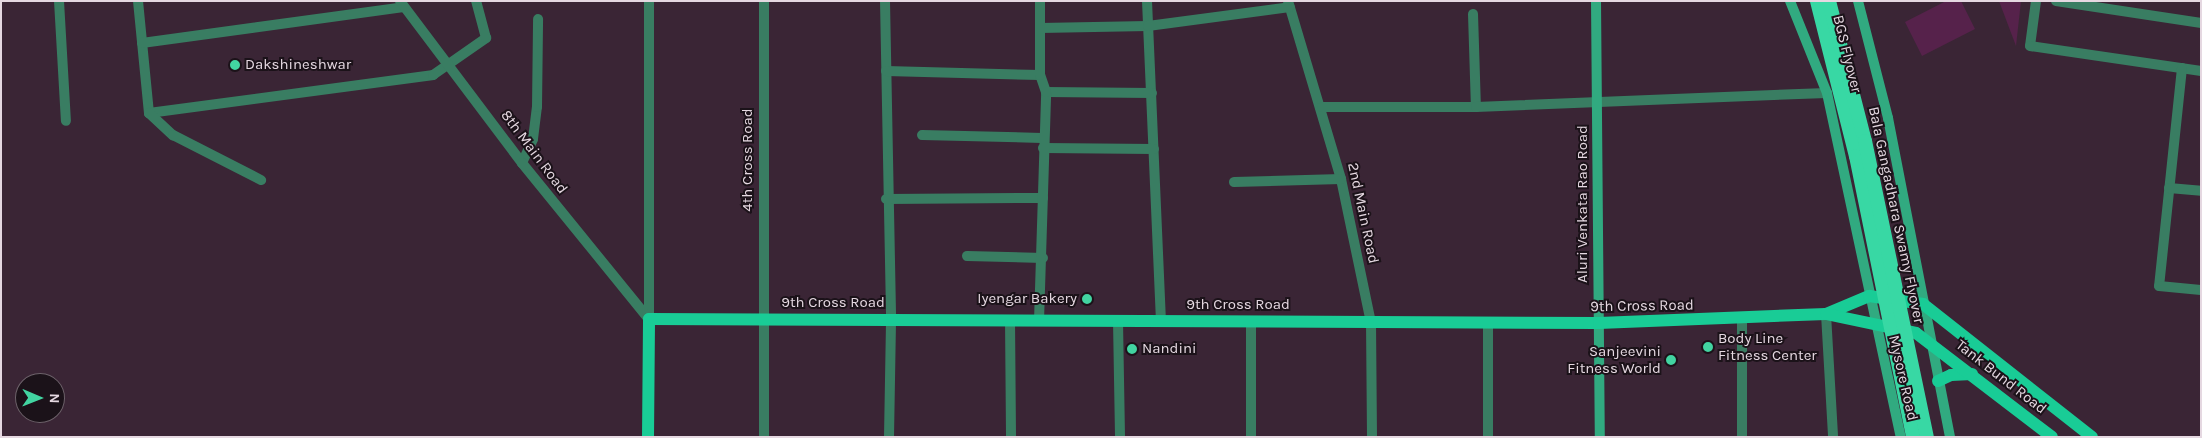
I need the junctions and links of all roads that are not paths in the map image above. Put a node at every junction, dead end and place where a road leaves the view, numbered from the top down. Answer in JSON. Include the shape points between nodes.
{"nodes":[{"id":1,"x":58,"y":1,"type":"edge"},
{"id":2,"x":138,"y":1,"type":"edge"},
{"id":3,"x":476,"y":1,"type":"edge"},
{"id":4,"x":649,"y":1,"type":"edge"},
{"id":5,"x":764,"y":1,"type":"edge"},
{"id":6,"x":886,"y":1,"type":"edge"},
{"id":7,"x":1040,"y":1,"type":"edge"},
{"id":8,"x":1147,"y":1,"type":"edge"},
{"id":9,"x":1596,"y":1,"type":"edge"},
{"id":10,"x":1790,"y":1,"type":"edge"},
{"id":11,"x":1817,"y":1,"type":"edge"},
{"id":12,"x":1829,"y":1,"type":"edge"},
{"id":13,"x":1858,"y":1,"type":"edge"},
{"id":14,"x":2036,"y":1,"type":"edge"},
{"id":15,"x":2056,"y":1,"type":"edge"},
{"id":16,"x":402,"y":4,"type":"edge"},
{"id":17,"x":1289,"y":4,"type":"edge"},
{"id":18,"x":1473,"y":14,"type":"dead end"},
{"id":19,"x":538,"y":19,"type":"dead end"},
{"id":20,"x":2201,"y":23,"type":"edge"},
{"id":21,"x":1148,"y":26,"type":"junction"},
{"id":22,"x":1040,"y":28,"type":"junction"},
{"id":23,"x":142,"y":43,"type":"junction"},
{"id":24,"x":451,"y":65,"type":"junction"},
{"id":25,"x":2182,"y":68,"type":"junction"},
{"id":26,"x":886,"y":71,"type":"junction"},
{"id":27,"x":2201,"y":71,"type":"edge"},
{"id":28,"x":1040,"y":75,"type":"junction"},
{"id":29,"x":1046,"y":92,"type":"junction"},
{"id":30,"x":1152,"y":93,"type":"junction"},
{"id":31,"x":1827,"y":93,"type":"junction"},
{"id":32,"x":1597,"y":103,"type":"junction"},
{"id":33,"x":1322,"y":107,"type":"junction"},
{"id":34,"x":1476,"y":107,"type":"junction"},
{"id":35,"x":149,"y":113,"type":"junction"},
{"id":36,"x":66,"y":121,"type":"dead end"},
{"id":37,"x":922,"y":135,"type":"dead end"},
{"id":38,"x":1043,"y":143,"type":"junction"},
{"id":39,"x":1154,"y":149,"type":"junction"},
{"id":40,"x":522,"y":163,"type":"junction"},
{"id":41,"x":1341,"y":179,"type":"junction"},
{"id":42,"x":261,"y":180,"type":"dead end"},
{"id":43,"x":1234,"y":182,"type":"dead end"},
{"id":44,"x":2169,"y":188,"type":"junction"},
{"id":45,"x":2201,"y":191,"type":"edge"},
{"id":46,"x":1042,"y":198,"type":"junction"},
{"id":47,"x":886,"y":199,"type":"junction"},
{"id":48,"x":967,"y":256,"type":"dead end"},
{"id":49,"x":1043,"y":258,"type":"junction"},
{"id":50,"x":2201,"y":290,"type":"edge"},
{"id":51,"x":1869,"y":296,"type":"junction"},
{"id":52,"x":1923,"y":304,"type":"junction"},
{"id":53,"x":1826,"y":314,"type":"junction"},
{"id":54,"x":649,"y":319,"type":"junction"},
{"id":55,"x":762,"y":319,"type":"junction"},
{"id":56,"x":891,"y":320,"type":"junction"},
{"id":57,"x":1010,"y":320,"type":"junction"},
{"id":58,"x":1742,"y":320,"type":"junction"},
{"id":59,"x":1039,"y":321,"type":"junction"},
{"id":60,"x":1118,"y":321,"type":"junction"},
{"id":61,"x":1161,"y":321,"type":"junction"},
{"id":62,"x":1251,"y":322,"type":"junction"},
{"id":63,"x":1372,"y":322,"type":"junction"},
{"id":64,"x":1488,"y":322,"type":"junction"},
{"id":65,"x":1599,"y":323,"type":"junction"},
{"id":66,"x":1875,"y":326,"type":"junction"},
{"id":67,"x":1930,"y":342,"type":"junction"},
{"id":68,"x":1972,"y":374,"type":"junction"},
{"id":69,"x":1938,"y":382,"type":"junction"},
{"id":70,"x":648,"y":437,"type":"edge"},
{"id":71,"x":764,"y":437,"type":"edge"},
{"id":72,"x":890,"y":437,"type":"edge"},
{"id":73,"x":1011,"y":437,"type":"edge"},
{"id":74,"x":1120,"y":437,"type":"edge"},
{"id":75,"x":1251,"y":437,"type":"edge"},
{"id":76,"x":1372,"y":437,"type":"edge"},
{"id":77,"x":1488,"y":437,"type":"edge"},
{"id":78,"x":1600,"y":437,"type":"edge"},
{"id":79,"x":1742,"y":437,"type":"edge"},
{"id":80,"x":1833,"y":437,"type":"edge"},
{"id":81,"x":1901,"y":437,"type":"edge"},
{"id":82,"x":1913,"y":437,"type":"edge"},
{"id":83,"x":1927,"y":437,"type":"edge"},
{"id":84,"x":1950,"y":437,"type":"edge"},
{"id":85,"x":2052,"y":437,"type":"edge"},
{"id":86,"x":2092,"y":437,"type":"edge"}],
"edges":[{"from":1,"to":36,"type":"street"},
{"from":2,"to":23,"type":"street"},
{"from":3,"to":24,"type":"street","via":[[486,38]]},
{"from":4,"to":54,"type":"street"},
{"from":5,"to":55,"type":"street","name":"4th Cross Road"},
{"from":6,"to":26,"type":"street"},
{"from":7,"to":22,"type":"street"},
{"from":8,"to":21,"type":"street"},
{"from":9,"to":32,"type":"main road","name":"Aluri Venkata Rao Road"},
{"from":10,"to":31,"type":"main road","name":"Mysore Road"},
{"from":11,"to":82,"type":"highway","name":"BGS Flyover","via":[[1856,156]]},
{"from":12,"to":83,"type":"highway","name":"Bala Gangadhara Swamy Flyover","via":[[1865,142]]},
{"from":13,"to":52,"type":"main road","via":[[1888,118]]},
{"from":14,"to":25,"type":"street","via":[[2030,46]]},
{"from":15,"to":20,"type":"street"},
{"from":16,"to":23,"type":"street"},
{"from":16,"to":24,"type":"street","name":"8th Main Road"},
{"from":17,"to":21,"type":"street"},
{"from":17,"to":33,"type":"street","name":"2nd Main Road"},
{"from":18,"to":34,"type":"street"},
{"from":19,"to":40,"type":"street","via":[[537,107],[533,139]]},
{"from":21,"to":22,"type":"street"},
{"from":21,"to":30,"type":"street"},
{"from":22,"to":28,"type":"street"},
{"from":23,"to":35,"type":"street"},
{"from":24,"to":35,"type":"street","via":[[433,75]]},
{"from":24,"to":40,"type":"street","name":"8th Main Road"},
{"from":25,"to":27,"type":"street"},
{"from":25,"to":44,"type":"street"},
{"from":26,"to":28,"type":"street"},
{"from":26,"to":47,"type":"street"},
{"from":28,"to":29,"type":"street"},
{"from":29,"to":30,"type":"street"},
{"from":29,"to":38,"type":"street"},
{"from":30,"to":39,"type":"street"},
{"from":31,"to":32,"type":"street"},
{"from":31,"to":51,"type":"main road","name":"Mysore Road"},
{"from":32,"to":34,"type":"street"},
{"from":32,"to":65,"type":"main road","name":"Aluri Venkata Rao Road"},
{"from":33,"to":34,"type":"street"},
{"from":33,"to":41,"type":"street","name":"2nd Main Road"},
{"from":35,"to":42,"type":"street","via":[[173,134]]},
{"from":37,"to":38,"type":"street"},
{"from":38,"to":39,"type":"street"},
{"from":38,"to":46,"type":"street"},
{"from":39,"to":61,"type":"street"},
{"from":40,"to":54,"type":"street","name":"8th Main Road"},
{"from":41,"to":43,"type":"street"},
{"from":41,"to":63,"type":"street","name":"2nd Main Road"},
{"from":44,"to":45,"type":"street"},
{"from":44,"to":50,"type":"street","via":[[2159,286]]},
{"from":46,"to":47,"type":"street"},
{"from":46,"to":49,"type":"street"},
{"from":47,"to":56,"type":"street"},
{"from":48,"to":49,"type":"street"},
{"from":49,"to":59,"type":"street"},
{"from":51,"to":52,"type":"main road"},
{"from":51,"to":53,"type":"main road"},
{"from":51,"to":66,"type":"main road","name":"Mysore Road"},
{"from":52,"to":67,"type":"main road"},
{"from":52,"to":86,"type":"main road"},
{"from":53,"to":58,"type":"main road","name":"9th Cross Road"},
{"from":53,"to":66,"type":"main road","name":"Tank Bund Road"},
{"from":53,"to":80,"type":"street"},
{"from":54,"to":55,"type":"main road","name":"9th Cross Road"},
{"from":54,"to":70,"type":"main road"},
{"from":55,"to":56,"type":"main road","name":"9th Cross Road"},
{"from":55,"to":71,"type":"street","name":"4th Cross Road"},
{"from":56,"to":57,"type":"main road","name":"9th Cross Road"},
{"from":56,"to":72,"type":"street"},
{"from":57,"to":59,"type":"main road","name":"9th Cross Road"},
{"from":57,"to":73,"type":"street"},
{"from":58,"to":65,"type":"main road","name":"9th Cross Road"},
{"from":58,"to":79,"type":"street"},
{"from":59,"to":60,"type":"main road","name":"9th Cross Road"},
{"from":60,"to":61,"type":"main road","name":"9th Cross Road"},
{"from":60,"to":74,"type":"street"},
{"from":61,"to":62,"type":"main road","name":"9th Cross Road"},
{"from":62,"to":63,"type":"main road","name":"9th Cross Road"},
{"from":62,"to":75,"type":"street"},
{"from":63,"to":64,"type":"main road","name":"9th Cross Road"},
{"from":63,"to":76,"type":"street","name":"2nd Main Road"},
{"from":64,"to":65,"type":"main road","name":"9th Cross Road"},
{"from":64,"to":77,"type":"street"},
{"from":65,"to":78,"type":"main road","name":"Aluri Venkata Rao Road"},
{"from":66,"to":67,"type":"main road","name":"Tank Bund Road","via":[[1916,333]]},
{"from":66,"to":81,"type":"main road","name":"Mysore Road"},
{"from":67,"to":68,"type":"main road","name":"Tank Bund Road"},
{"from":67,"to":69,"type":"main road"},
{"from":68,"to":69,"type":"main road","via":[[1951,375]]},
{"from":68,"to":85,"type":"main road","name":"Tank Bund Road"},
{"from":69,"to":84,"type":"main road"}]}
